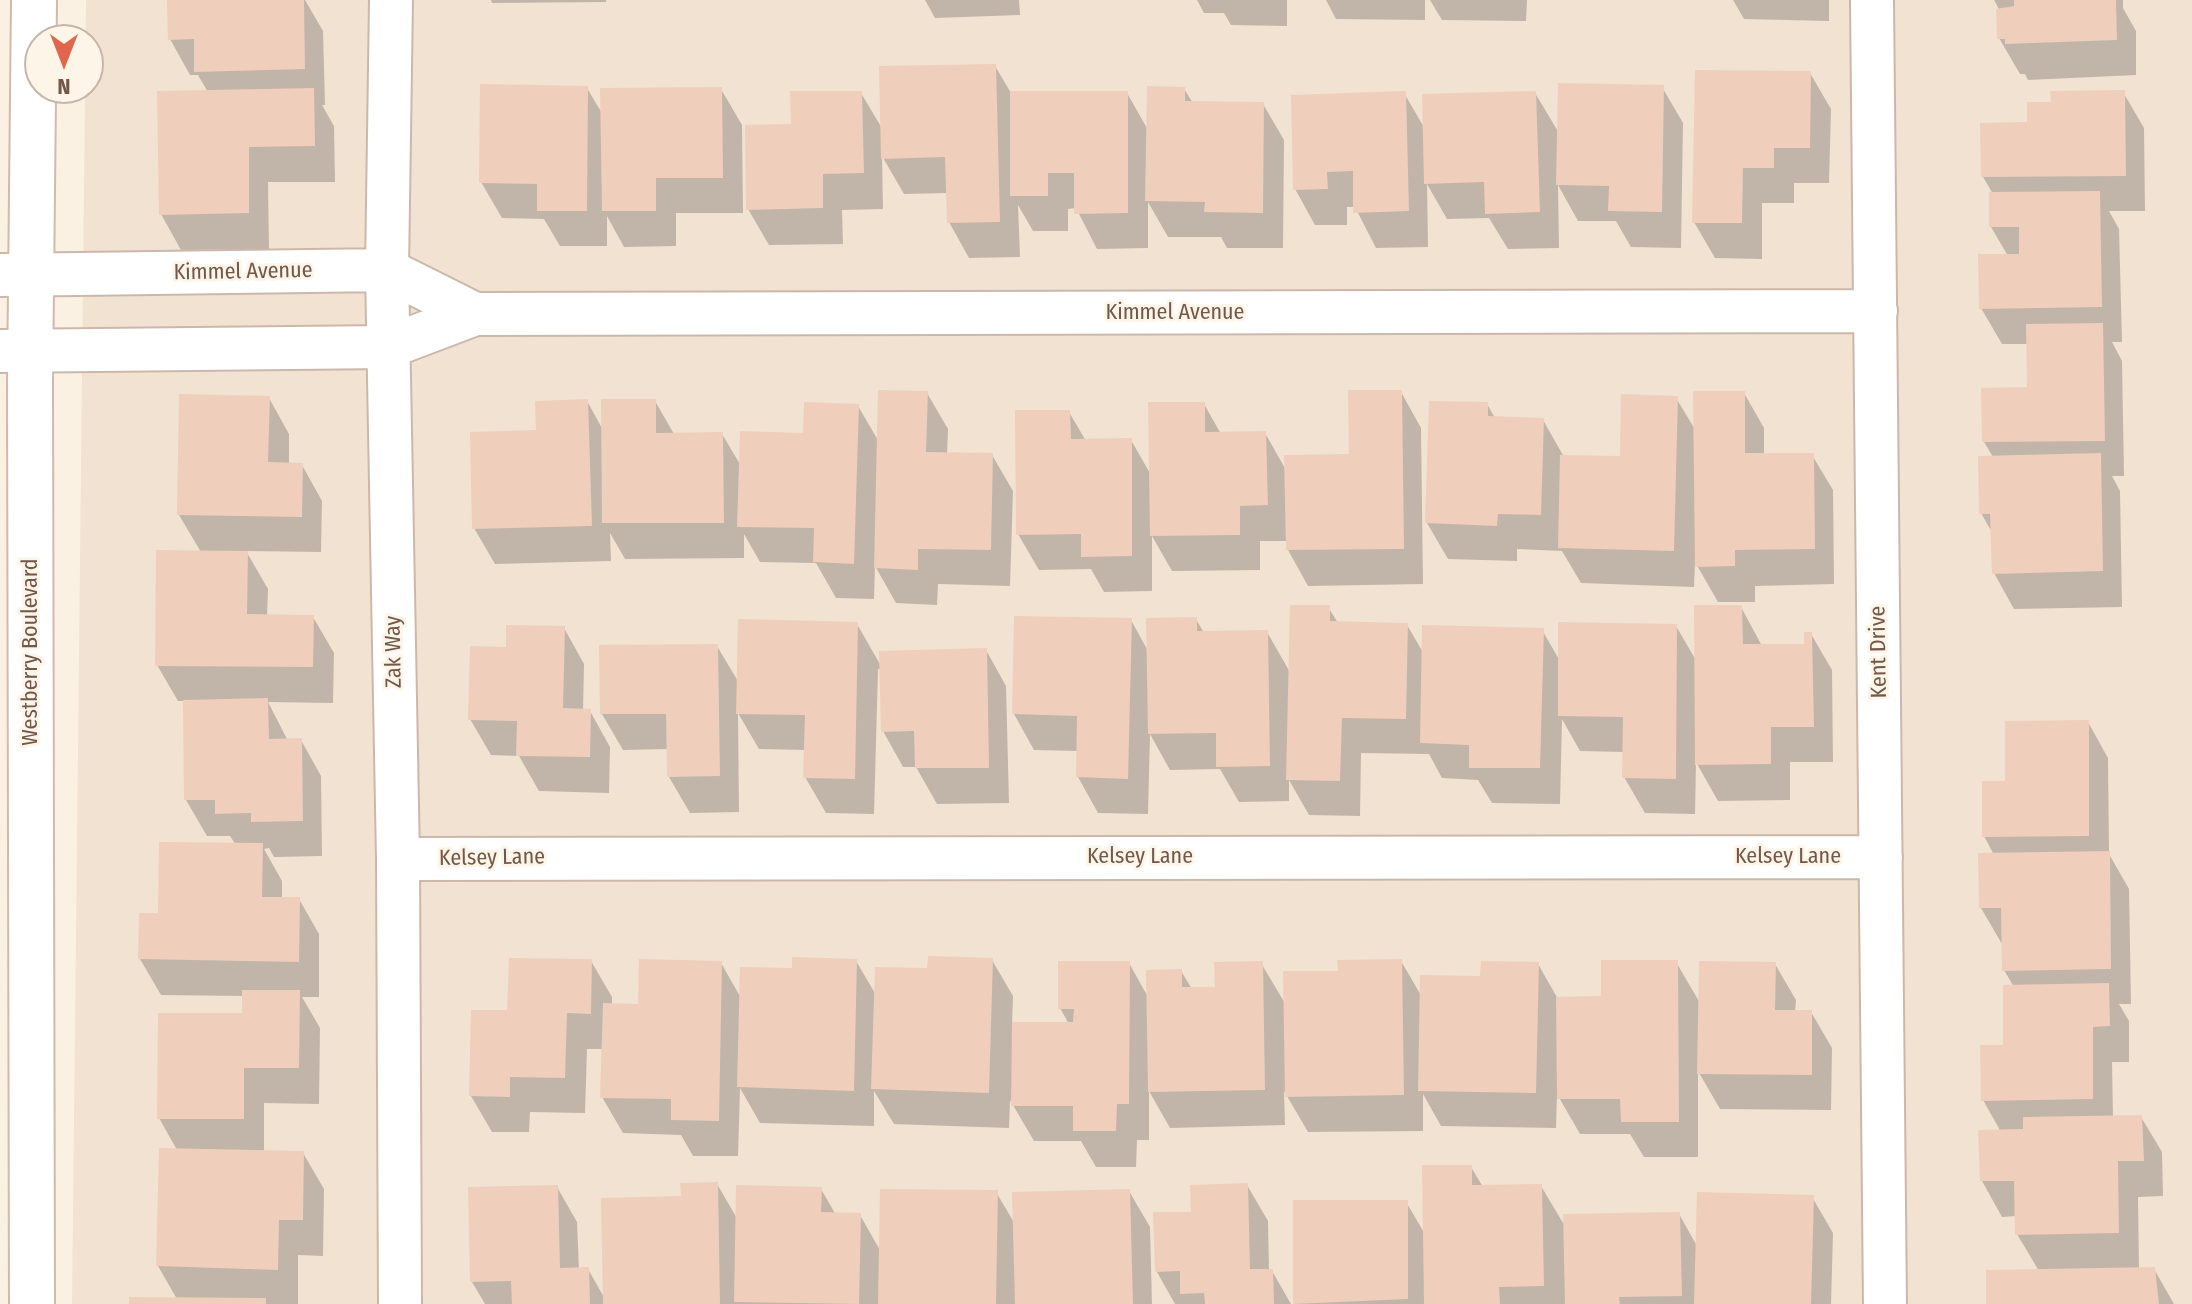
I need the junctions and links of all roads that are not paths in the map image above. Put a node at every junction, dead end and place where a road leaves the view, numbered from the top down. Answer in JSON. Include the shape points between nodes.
{"nodes":[{"id":1,"x":34,"y":0,"type":"edge"},
{"id":2,"x":391,"y":0,"type":"edge"},
{"id":3,"x":1872,"y":0,"type":"edge"},
{"id":4,"x":387,"y":270,"type":"junction"},
{"id":5,"x":16,"y":275,"type":"edge"},
{"id":6,"x":1876,"y":311,"type":"junction"},
{"id":7,"x":475,"y":314,"type":"junction"},
{"id":8,"x":388,"y":347,"type":"junction"},
{"id":9,"x":15,"y":351,"type":"edge"},
{"id":10,"x":1881,"y":857,"type":"junction"},
{"id":11,"x":398,"y":859,"type":"junction"},
{"id":12,"x":32,"y":1304,"type":"edge"},
{"id":13,"x":400,"y":1304,"type":"edge"},
{"id":14,"x":1885,"y":1304,"type":"edge"}],
"edges":[{"from":1,"to":5,"type":"street","name":"Westberry Boulevard"},
{"from":2,"to":4,"type":"street","name":"Zak Way"},
{"from":3,"to":6,"type":"street","name":"Kent Drive"},
{"from":4,"to":5,"type":"street","name":"Kimmel Avenue"},
{"from":4,"to":7,"type":"street","name":"Kimmel Avenue"},
{"from":4,"to":8,"type":"street","name":"Zak Way"},
{"from":5,"to":9,"type":"street","name":"Westberry Boulevard"},
{"from":6,"to":7,"type":"street","name":"Kimmel Avenue"},
{"from":6,"to":10,"type":"street","name":"Kent Drive"},
{"from":7,"to":8,"type":"street","name":"Kimmel Avenue"},
{"from":8,"to":9,"type":"street","name":"Kimmel Avenue"},
{"from":8,"to":11,"type":"street","name":"Zak Way"},
{"from":9,"to":12,"type":"street","name":"Westberry Boulevard"},
{"from":10,"to":11,"type":"street","name":"Kelsey Lane"},
{"from":10,"to":14,"type":"street","name":"Kent Drive"},
{"from":11,"to":13,"type":"street","name":"Zak Way"}]}
